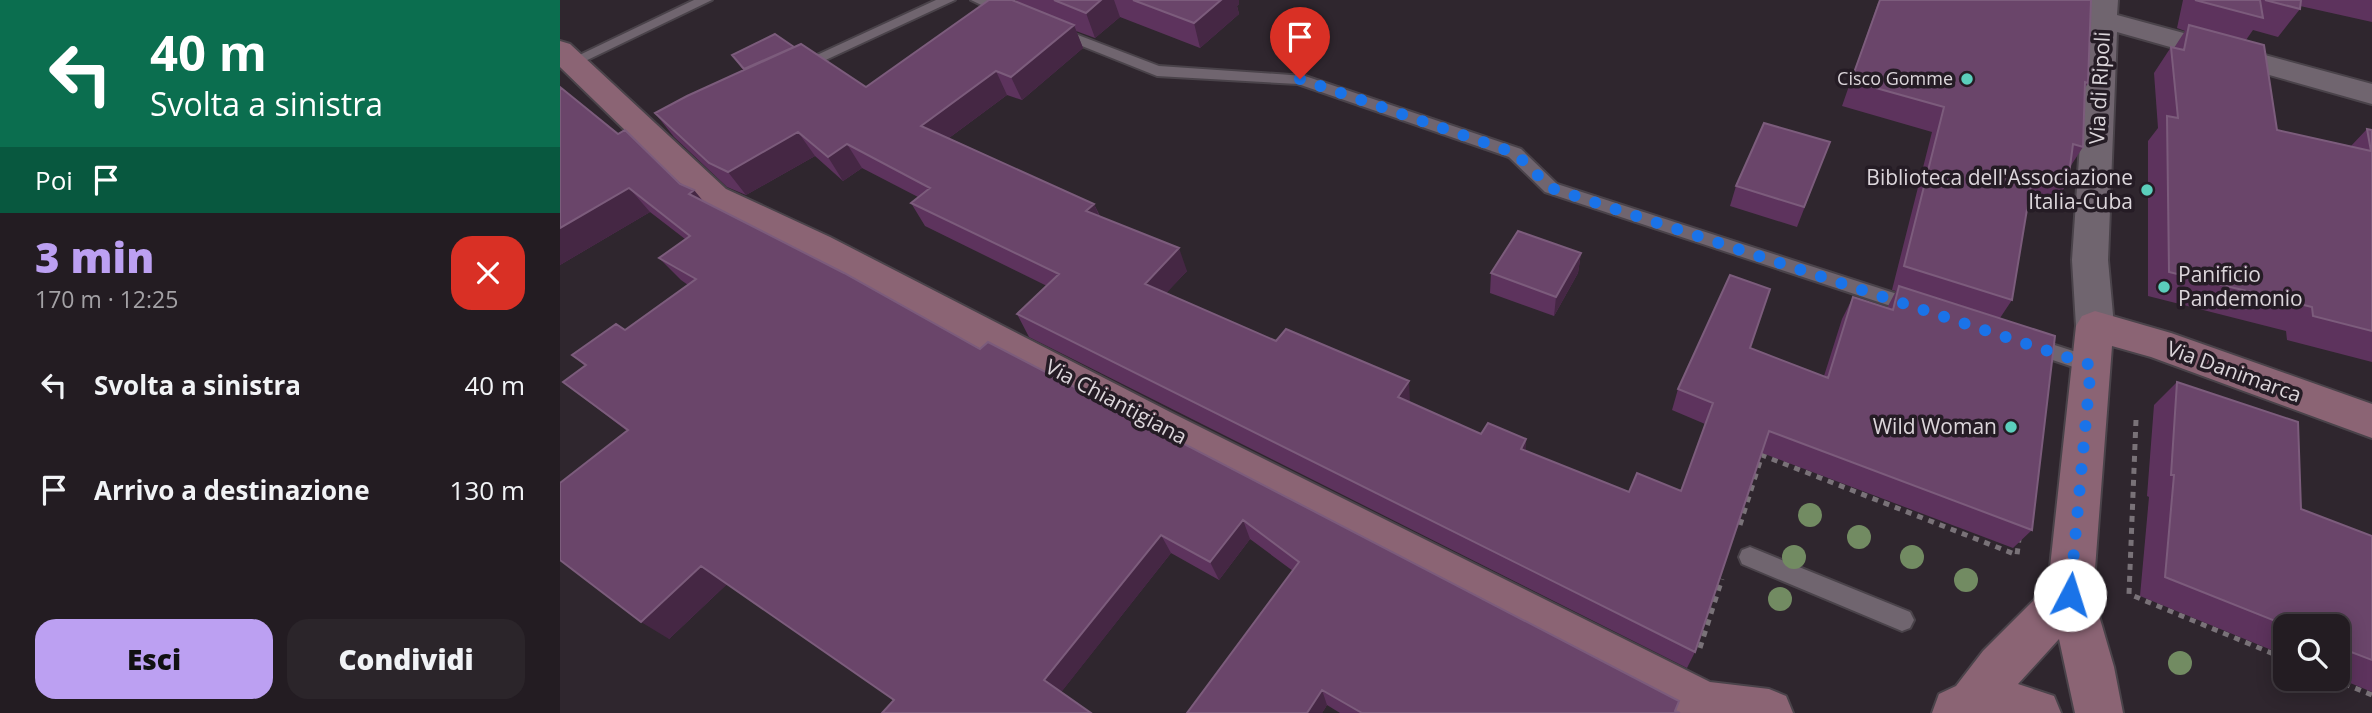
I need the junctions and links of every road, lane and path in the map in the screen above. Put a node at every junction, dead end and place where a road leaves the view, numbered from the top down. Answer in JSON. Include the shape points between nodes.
{"nodes":[{"id":1,"x":705,"y":0,"type":"edge"},
{"id":2,"x":948,"y":0,"type":"edge"},
{"id":3,"x":978,"y":0,"type":"edge"},
{"id":4,"x":2104,"y":10,"type":"edge"},
{"id":5,"x":566,"y":56,"type":"edge"},
{"id":6,"x":784,"y":74,"type":"edge"},
{"id":7,"x":2372,"y":94,"type":"edge"},
{"id":8,"x":1382,"y":108,"type":"joint"},
{"id":9,"x":1938,"y":314,"type":"edge"},
{"id":10,"x":2018,"y":341,"type":"edge"},
{"id":11,"x":2093,"y":345,"type":"junction"},
{"id":12,"x":2137,"y":407,"type":"dead end"},
{"id":13,"x":2372,"y":421,"type":"edge"},
{"id":14,"x":1737,"y":533,"type":"edge"},
{"id":15,"x":2017,"y":555,"type":"dead end"},
{"id":16,"x":1751,"y":557,"type":"dead end"},
{"id":17,"x":1724,"y":572,"type":"edge"},
{"id":18,"x":2070,"y":595,"type":"junction"},
{"id":19,"x":1902,"y":620,"type":"dead end"},
{"id":20,"x":1699,"y":650,"type":"edge"},
{"id":21,"x":2273,"y":654,"type":"edge"},
{"id":22,"x":2350,"y":686,"type":"edge"},
{"id":23,"x":2372,"y":695,"type":"edge"},
{"id":24,"x":1710,"y":709,"type":"edge"},
{"id":25,"x":1961,"y":710,"type":"edge"},
{"id":26,"x":1769,"y":713,"type":"edge"},
{"id":27,"x":2037,"y":713,"type":"edge"},
{"id":28,"x":2099,"y":713,"type":"edge"}],
"edges":[{"from":1,"to":5,"type":"lane"},
{"from":2,"to":6,"type":"lane"},
{"from":3,"to":8,"type":"lane","via":[[1157,71],[1300,79]]},
{"from":4,"to":7,"type":"street"},
{"from":4,"to":11,"type":"street","name":"Via di Ripoli","via":[[2090,260]]},
{"from":5,"to":24,"type":"street","name":"Via Chiantigiana","via":[[658,132],[714,197],[818,246]]},
{"from":8,"to":9,"type":"lane","via":[[1515,153],[1551,188]]},
{"from":10,"to":11,"type":"lane"},
{"from":11,"to":13,"type":"street","name":"Via Danimarca","via":[[2158,344]]},
{"from":11,"to":18,"type":"street","name":"Via di Ripoli"},
{"from":12,"to":21,"type":"path","via":[[2129,594]]},
{"from":14,"to":15,"type":"path","via":[[1762,455]]},
{"from":16,"to":19,"type":"lane"},
{"from":17,"to":20,"type":"path"},
{"from":18,"to":25,"type":"street"},
{"from":18,"to":28,"type":"street","name":"Via di Ripoli"},
{"from":22,"to":23,"type":"path"},
{"from":24,"to":26,"type":"street","name":"Via Chiantigiana"},
{"from":25,"to":27,"type":"street","via":[[1993,704]]}]}
